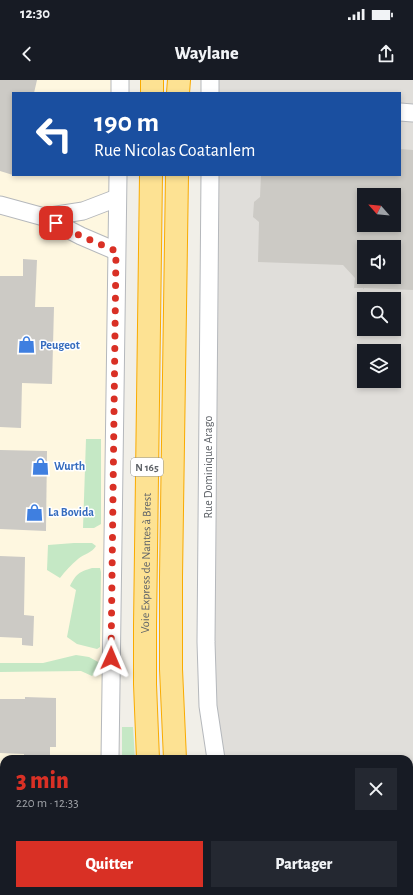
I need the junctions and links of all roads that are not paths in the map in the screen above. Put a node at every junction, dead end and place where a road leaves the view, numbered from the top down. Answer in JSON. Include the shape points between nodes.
{"nodes":[{"id":1,"x":120,"y":80,"type":"edge"},
{"id":2,"x":152,"y":80,"type":"edge"},
{"id":3,"x":179,"y":80,"type":"edge"},
{"id":4,"x":210,"y":80,"type":"edge"},
{"id":5,"x":120,"y":92,"type":"edge"},
{"id":6,"x":152,"y":92,"type":"edge"},
{"id":7,"x":178,"y":92,"type":"edge"},
{"id":8,"x":210,"y":92,"type":"edge"},
{"id":9,"x":401,"y":112,"type":"edge"},
{"id":10,"x":413,"y":113,"type":"edge"},
{"id":11,"x":118,"y":176,"type":"edge"},
{"id":12,"x":151,"y":176,"type":"edge"},
{"id":13,"x":177,"y":176,"type":"edge"},
{"id":14,"x":210,"y":176,"type":"edge"},
{"id":15,"x":118,"y":198,"type":"junction"},
{"id":16,"x":0,"y":205,"type":"edge"},
{"id":17,"x":44,"y":216,"type":"junction"},
{"id":18,"x":116,"y":251,"type":"junction"},
{"id":19,"x":110,"y":755,"type":"edge"},
{"id":20,"x":148,"y":755,"type":"edge"},
{"id":21,"x":174,"y":755,"type":"edge"},
{"id":22,"x":215,"y":755,"type":"edge"}],
"edges":[{"from":1,"to":5,"type":"street"},
{"from":2,"to":6,"type":"highway"},
{"from":3,"to":7,"type":"highway"},
{"from":4,"to":8,"type":"street"},
{"from":9,"to":10,"type":"street"},
{"from":11,"to":15,"type":"street"},
{"from":12,"to":20,"type":"highway","name":"Voie Express de Nantes à Brest","number":"N 165","via":[[145,626]]},
{"from":13,"to":21,"type":"highway","number":"N 165","via":[[171,577]]},
{"from":14,"to":22,"type":"street","name":"Rue Dominique Arago","via":[[206,642],[208,706]]},
{"from":15,"to":17,"type":"street","via":[[83,211]]},
{"from":15,"to":18,"type":"street"},
{"from":16,"to":17,"type":"street"},
{"from":17,"to":18,"type":"street"},
{"from":18,"to":19,"type":"street"}]}
